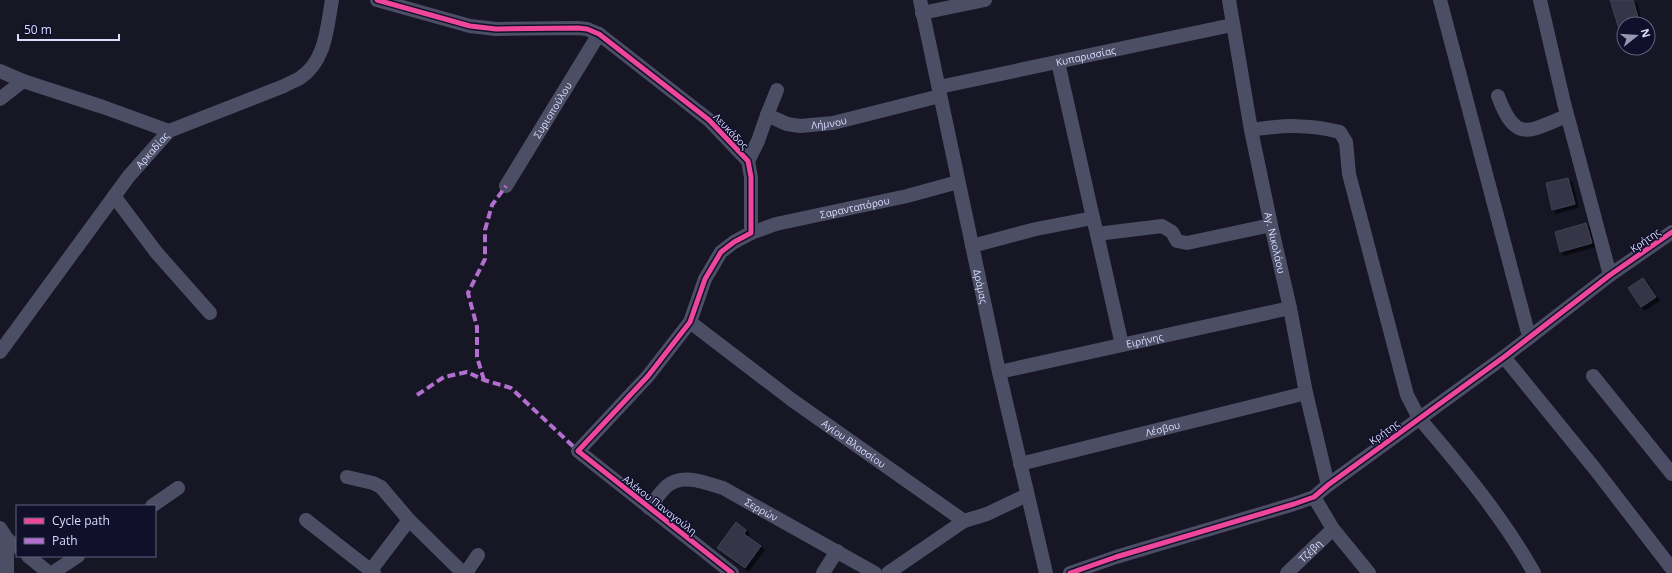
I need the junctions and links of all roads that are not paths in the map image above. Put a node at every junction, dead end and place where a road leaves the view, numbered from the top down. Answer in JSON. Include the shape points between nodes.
{"nodes":[{"id":1,"x":332,"y":0,"type":"edge"},
{"id":2,"x":377,"y":0,"type":"edge"},
{"id":3,"x":986,"y":0,"type":"edge"},
{"id":4,"x":1228,"y":0,"type":"edge"},
{"id":5,"x":1440,"y":0,"type":"edge"},
{"id":6,"x":1540,"y":0,"type":"edge"},
{"id":7,"x":921,"y":7,"type":"edge"},
{"id":8,"x":1232,"y":25,"type":"junction"},
{"id":9,"x":600,"y":34,"type":"junction"},
{"id":10,"x":1058,"y":62,"type":"junction"},
{"id":11,"x":0,"y":71,"type":"edge"},
{"id":12,"x":23,"y":81,"type":"junction"},
{"id":13,"x":777,"y":90,"type":"dead end"},
{"id":14,"x":939,"y":91,"type":"junction"},
{"id":15,"x":1498,"y":96,"type":"dead end"},
{"id":16,"x":0,"y":99,"type":"edge"},
{"id":17,"x":767,"y":115,"type":"junction"},
{"id":18,"x":1567,"y":116,"type":"junction"},
{"id":19,"x":1251,"y":130,"type":"junction"},
{"id":20,"x":169,"y":131,"type":"junction"},
{"id":21,"x":748,"y":161,"type":"junction"},
{"id":22,"x":958,"y":182,"type":"junction"},
{"id":23,"x":506,"y":186,"type":"dead end"},
{"id":24,"x":114,"y":196,"type":"junction"},
{"id":25,"x":1093,"y":218,"type":"junction"},
{"id":26,"x":1271,"y":225,"type":"junction"},
{"id":27,"x":1672,"y":232,"type":"edge"},
{"id":28,"x":751,"y":233,"type":"junction"},
{"id":29,"x":1097,"y":234,"type":"junction"},
{"id":30,"x":972,"y":246,"type":"junction"},
{"id":31,"x":1610,"y":275,"type":"junction"},
{"id":32,"x":1290,"y":308,"type":"junction"},
{"id":33,"x":210,"y":313,"type":"dead end"},
{"id":34,"x":690,"y":322,"type":"junction"},
{"id":35,"x":1530,"y":337,"type":"junction"},
{"id":36,"x":1122,"y":345,"type":"junction"},
{"id":37,"x":0,"y":352,"type":"edge"},
{"id":38,"x":1504,"y":357,"type":"junction"},
{"id":39,"x":999,"y":372,"type":"junction"},
{"id":40,"x":1593,"y":376,"type":"dead end"},
{"id":41,"x":1306,"y":393,"type":"junction"},
{"id":42,"x":1419,"y":418,"type":"junction"},
{"id":43,"x":1020,"y":464,"type":"junction"},
{"id":44,"x":1672,"y":474,"type":"edge"},
{"id":45,"x":347,"y":477,"type":"dead end"},
{"id":46,"x":1328,"y":485,"type":"junction"},
{"id":47,"x":178,"y":488,"type":"dead end"},
{"id":48,"x":1027,"y":496,"type":"junction"},
{"id":49,"x":1314,"y":497,"type":"junction"},
{"id":50,"x":153,"y":505,"type":"edge"},
{"id":51,"x":649,"y":508,"type":"junction"},
{"id":52,"x":306,"y":520,"type":"dead end"},
{"id":53,"x":409,"y":520,"type":"junction"},
{"id":54,"x":964,"y":522,"type":"junction"},
{"id":55,"x":1333,"y":529,"type":"junction"},
{"id":56,"x":8,"y":538,"type":"edge"},
{"id":57,"x":837,"y":551,"type":"junction"},
{"id":58,"x":478,"y":555,"type":"dead end"},
{"id":59,"x":29,"y":557,"type":"edge"},
{"id":60,"x":76,"y":557,"type":"edge"},
{"id":61,"x":1672,"y":569,"type":"edge"},
{"id":62,"x":372,"y":572,"type":"edge"},
{"id":63,"x":7,"y":573,"type":"edge"},
{"id":64,"x":51,"y":573,"type":"edge"},
{"id":65,"x":464,"y":573,"type":"edge"},
{"id":66,"x":732,"y":573,"type":"edge"},
{"id":67,"x":823,"y":573,"type":"edge"},
{"id":68,"x":874,"y":573,"type":"edge"},
{"id":69,"x":888,"y":573,"type":"edge"},
{"id":70,"x":1046,"y":573,"type":"edge"},
{"id":71,"x":1070,"y":573,"type":"edge"},
{"id":72,"x":1287,"y":573,"type":"edge"},
{"id":73,"x":1369,"y":573,"type":"edge"},
{"id":74,"x":1534,"y":573,"type":"edge"}],
"edges":[{"from":1,"to":20,"type":"street","name":"Αρκαδίας","via":[[325,40],[320,53],[311,68],[301,77]]},
{"from":2,"to":9,"type":"street","name":"Λευκάδος","via":[[470,26],[496,29],[578,28]]},
{"from":3,"to":7,"type":"street"},
{"from":4,"to":8,"type":"street","name":"Αγ. Νικολάου"},
{"from":5,"to":35,"type":"street"},
{"from":6,"to":18,"type":"street"},
{"from":7,"to":14,"type":"street","name":"Δράμας"},
{"from":8,"to":10,"type":"street","name":"Κυπαρισσίας"},
{"from":8,"to":19,"type":"street","name":"Αγ. Νικολάου"},
{"from":9,"to":21,"type":"street","name":"Λευκάδος","via":[[709,120]]},
{"from":9,"to":23,"type":"street","name":"Συριοπούλου"},
{"from":10,"to":14,"type":"street","name":"Κυπαρισσίας"},
{"from":10,"to":25,"type":"street"},
{"from":11,"to":12,"type":"street"},
{"from":12,"to":16,"type":"street"},
{"from":12,"to":20,"type":"street"},
{"from":13,"to":17,"type":"street"},
{"from":14,"to":17,"type":"street","name":"Λήμνου","via":[[833,123],[800,126]]},
{"from":14,"to":22,"type":"street","name":"Δράμας"},
{"from":15,"to":18,"type":"street","via":[[1511,123],[1527,131]]},
{"from":17,"to":21,"type":"street"},
{"from":18,"to":31,"type":"street"},
{"from":19,"to":26,"type":"street","name":"Αγ. Νικολάου"},
{"from":19,"to":42,"type":"street","via":[[1284,125],[1313,127],[1340,132],[1346,142],[1349,174],[1407,395]]},
{"from":20,"to":24,"type":"street","name":"Αρκαδίας"},
{"from":21,"to":28,"type":"street","name":"Λευκάδος","via":[[751,177]]},
{"from":22,"to":28,"type":"street","name":"Σαρανταπόρου","via":[[907,196],[776,224]]},
{"from":22,"to":30,"type":"street","name":"Δράμας"},
{"from":24,"to":33,"type":"street","via":[[156,252]]},
{"from":24,"to":37,"type":"street","name":"Αρκαδίας"},
{"from":25,"to":29,"type":"street"},
{"from":25,"to":30,"type":"street","via":[[1036,229]]},
{"from":26,"to":29,"type":"street","via":[[1188,243],[1177,241],[1172,232],[1162,226]]},
{"from":26,"to":32,"type":"street","name":"Αγ. Νικολάου"},
{"from":27,"to":31,"type":"street","name":"Κρήτης"},
{"from":28,"to":34,"type":"street","via":[[720,252],[705,279]]},
{"from":29,"to":36,"type":"street"},
{"from":30,"to":39,"type":"street","name":"Δράμας"},
{"from":31,"to":35,"type":"street","name":"Κρήτης"},
{"from":32,"to":36,"type":"street","name":"Ειρήνης"},
{"from":32,"to":41,"type":"street","name":"Αγ. Νικολάου"},
{"from":34,"to":51,"type":"street","name":"Αλέκου Παναγούλη","via":[[648,376],[578,451]]},
{"from":34,"to":54,"type":"street","name":"Αγίου Βλασσίου","via":[[792,400]]},
{"from":35,"to":38,"type":"street","name":"Κρήτης"},
{"from":36,"to":39,"type":"street","name":"Ειρήνης"},
{"from":38,"to":42,"type":"street","name":"Κρήτης"},
{"from":38,"to":61,"type":"street","via":[[1595,468]]},
{"from":39,"to":43,"type":"street","name":"Δράμας"},
{"from":40,"to":44,"type":"street"},
{"from":41,"to":43,"type":"street","name":"Λέσβου"},
{"from":41,"to":46,"type":"street","name":"Αγ. Νικολάου"},
{"from":42,"to":46,"type":"street","name":"Κρήτης"},
{"from":42,"to":74,"type":"street","via":[[1489,505]]},
{"from":43,"to":48,"type":"street","name":"Δράμας"},
{"from":45,"to":53,"type":"street","via":[[373,483],[381,488]]},
{"from":46,"to":49,"type":"street","name":"Κρήτης"},
{"from":47,"to":50,"type":"street"},
{"from":48,"to":54,"type":"street"},
{"from":48,"to":70,"type":"street","name":"Δράμας"},
{"from":49,"to":55,"type":"street"},
{"from":49,"to":71,"type":"street","name":"Κρήτης"},
{"from":51,"to":57,"type":"street","name":"Σερρών","via":[[668,486],[681,480],[698,481],[723,488]]},
{"from":51,"to":66,"type":"street","name":"Αλέκου Παναγούλη"},
{"from":52,"to":62,"type":"street"},
{"from":53,"to":62,"type":"street"},
{"from":53,"to":65,"type":"street"},
{"from":54,"to":69,"type":"street"},
{"from":55,"to":72,"type":"street","name":"Τζέβη"},
{"from":55,"to":73,"type":"street"},
{"from":56,"to":63,"type":"street"},
{"from":57,"to":67,"type":"street"},
{"from":57,"to":68,"type":"street","name":"Σερρών"},
{"from":58,"to":65,"type":"street"},
{"from":59,"to":64,"type":"street"},
{"from":60,"to":64,"type":"street"}]}
